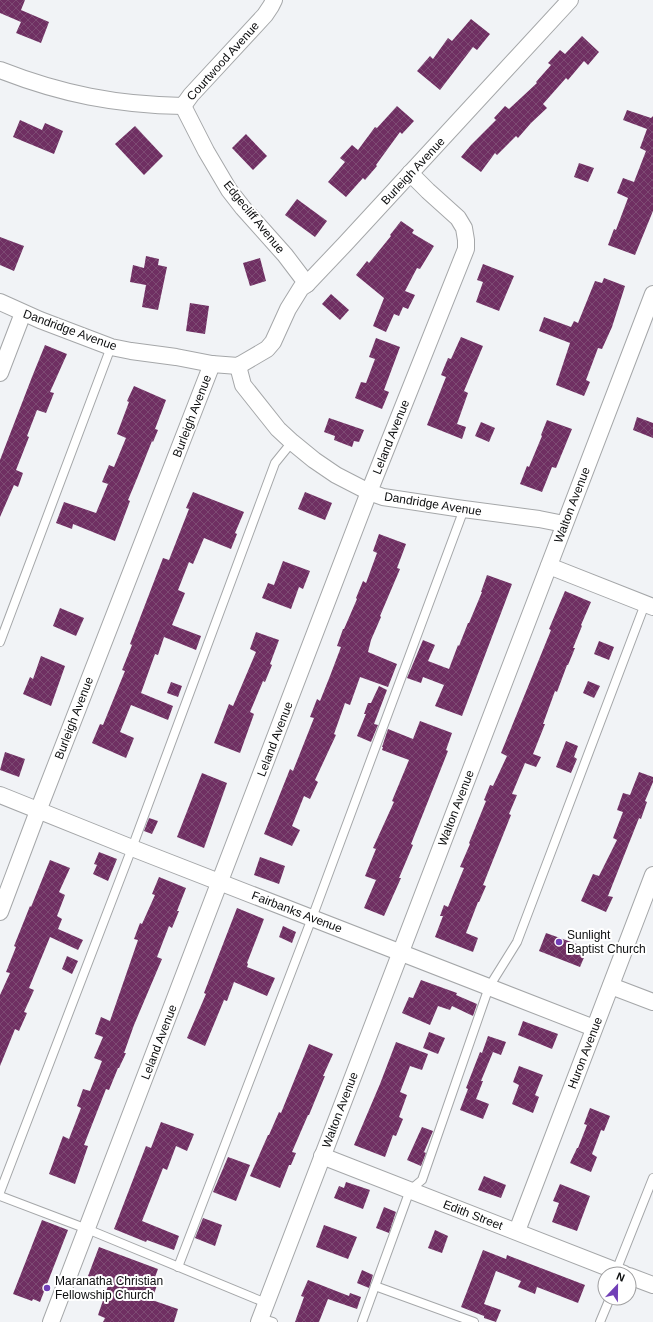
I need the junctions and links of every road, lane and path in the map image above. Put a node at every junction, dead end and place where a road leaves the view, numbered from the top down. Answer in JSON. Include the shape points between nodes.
{"nodes":[{"id":1,"x":274,"y":0,"type":"edge"},
{"id":2,"x":570,"y":0,"type":"edge"},
{"id":3,"x":0,"y":70,"type":"edge"},
{"id":4,"x":183,"y":106,"type":"junction"},
{"id":5,"x":410,"y":173,"type":"junction"},
{"id":6,"x":307,"y":284,"type":"junction"},
{"id":7,"x":653,"y":294,"type":"edge"},
{"id":8,"x":0,"y":302,"type":"edge"},
{"id":9,"x":23,"y":313,"type":"junction"},
{"id":10,"x":111,"y":347,"type":"junction"},
{"id":11,"x":212,"y":364,"type":"junction"},
{"id":12,"x":238,"y":366,"type":"junction"},
{"id":13,"x":0,"y":373,"type":"edge"},
{"id":14,"x":292,"y":442,"type":"junction"},
{"id":15,"x":369,"y":492,"type":"junction"},
{"id":16,"x":464,"y":509,"type":"junction"},
{"id":17,"x":564,"y":524,"type":"junction"},
{"id":18,"x":549,"y":566,"type":"junction"},
{"id":19,"x":649,"y":605,"type":"edge"},
{"id":20,"x":0,"y":642,"type":"edge"},
{"id":21,"x":0,"y":795,"type":"edge"},
{"id":22,"x":38,"y":811,"type":"junction"},
{"id":23,"x":132,"y":848,"type":"junction"},
{"id":24,"x":653,"y":875,"type":"edge"},
{"id":25,"x":220,"y":883,"type":"junction"},
{"id":26,"x":0,"y":912,"type":"edge"},
{"id":27,"x":312,"y":918,"type":"junction"},
{"id":28,"x":400,"y":952,"type":"junction"},
{"id":29,"x":611,"y":986,"type":"junction"},
{"id":30,"x":489,"y":987,"type":"junction"},
{"id":31,"x":653,"y":1002,"type":"edge"},
{"id":32,"x":594,"y":1028,"type":"junction"},
{"id":33,"x":322,"y":1156,"type":"junction"},
{"id":34,"x":653,"y":1178,"type":"edge"},
{"id":35,"x":410,"y":1190,"type":"junction"},
{"id":36,"x":0,"y":1192,"type":"edge"},
{"id":37,"x":0,"y":1196,"type":"edge"},
{"id":38,"x":87,"y":1229,"type":"junction"},
{"id":39,"x":517,"y":1232,"type":"junction"},
{"id":40,"x":604,"y":1266,"type":"edge"},
{"id":41,"x":624,"y":1266,"type":"edge"},
{"id":42,"x":178,"y":1267,"type":"junction"},
{"id":43,"x":637,"y":1279,"type":"edge"},
{"id":44,"x":653,"y":1285,"type":"edge"},
{"id":45,"x":375,"y":1286,"type":"junction"},
{"id":46,"x":607,"y":1306,"type":"edge"},
{"id":47,"x":264,"y":1316,"type":"edge"},
{"id":48,"x":51,"y":1322,"type":"edge"},
{"id":49,"x":362,"y":1322,"type":"edge"},
{"id":50,"x":474,"y":1322,"type":"edge"},
{"id":51,"x":600,"y":1322,"type":"edge"}],
"edges":[{"from":1,"to":4,"type":"street","name":"Courtwood Avenue","via":[[265,15],[191,94]]},
{"from":2,"to":5,"type":"street","name":"Burleigh Avenue"},
{"from":3,"to":4,"type":"street","name":"Courtwood Avenue","via":[[48,87],[88,97],[156,106]]},
{"from":4,"to":6,"type":"street","name":"Edgecliff Avenue","via":[[230,190],[286,255]]},
{"from":5,"to":6,"type":"street","name":"Burleigh Avenue"},
{"from":5,"to":15,"type":"street","name":"Leland Avenue","via":[[458,218],[464,228],[466,249]]},
{"from":6,"to":12,"type":"street","name":"Burleigh Avenue","via":[[301,288],[270,346]]},
{"from":7,"to":17,"type":"street","name":"Walton Avenue"},
{"from":8,"to":9,"type":"street","name":"Dandridge Avenue"},
{"from":9,"to":10,"type":"street","name":"Dandridge Avenue"},
{"from":9,"to":13,"type":"street"},
{"from":10,"to":11,"type":"street","name":"Dandridge Avenue"},
{"from":10,"to":20,"type":"lane"},
{"from":11,"to":12,"type":"street","name":"Burleigh Avenue"},
{"from":11,"to":22,"type":"street","name":"Burleigh Avenue"},
{"from":12,"to":14,"type":"street","name":"Dandridge Avenue","via":[[243,385]]},
{"from":14,"to":15,"type":"street","name":"Dandridge Avenue","via":[[336,475]]},
{"from":14,"to":23,"type":"lane","via":[[274,463]]},
{"from":15,"to":16,"type":"street","name":"Dandridge Avenue","via":[[383,497]]},
{"from":15,"to":25,"type":"street","name":"Leland Avenue"},
{"from":16,"to":17,"type":"street","name":"Dandridge Avenue"},
{"from":16,"to":27,"type":"lane"},
{"from":17,"to":18,"type":"street","name":"Walton Avenue"},
{"from":18,"to":19,"type":"street"},
{"from":18,"to":28,"type":"street","name":"Walton Avenue"},
{"from":19,"to":30,"type":"lane","via":[[517,942]]},
{"from":21,"to":22,"type":"street","name":"Fairbanks Avenue"},
{"from":22,"to":23,"type":"street","name":"Fairbanks Avenue"},
{"from":22,"to":26,"type":"street","name":"Burleigh Avenue"},
{"from":23,"to":25,"type":"street","name":"Fairbanks Avenue"},
{"from":23,"to":36,"type":"lane"},
{"from":24,"to":29,"type":"street","name":"Huron Avenue"},
{"from":25,"to":27,"type":"street","name":"Fairbanks Avenue"},
{"from":25,"to":38,"type":"street","name":"Leland Avenue"},
{"from":27,"to":28,"type":"street","name":"Fairbanks Avenue"},
{"from":27,"to":42,"type":"lane"},
{"from":28,"to":30,"type":"street","name":"Fairbanks Avenue"},
{"from":28,"to":33,"type":"street","name":"Walton Avenue"},
{"from":29,"to":31,"type":"street"},
{"from":29,"to":32,"type":"street","name":"Huron Avenue"},
{"from":30,"to":32,"type":"street","name":"Fairbanks Avenue"},
{"from":30,"to":35,"type":"lane","via":[[422,1180]]},
{"from":32,"to":39,"type":"street","name":"Huron Avenue"},
{"from":33,"to":35,"type":"street","name":"Edith Street"},
{"from":33,"to":47,"type":"street","name":"Walton Avenue"},
{"from":34,"to":41,"type":"lane"},
{"from":35,"to":39,"type":"street","name":"Edith Street"},
{"from":35,"to":45,"type":"lane"},
{"from":37,"to":38,"type":"lane"},
{"from":38,"to":42,"type":"lane"},
{"from":38,"to":48,"type":"street","name":"Leland Avenue"},
{"from":39,"to":40,"type":"street","name":"Edith Street"},
{"from":42,"to":47,"type":"lane"},
{"from":43,"to":44,"type":"street","name":"Edith Street"},
{"from":45,"to":49,"type":"lane"},
{"from":45,"to":50,"type":"lane"},
{"from":46,"to":51,"type":"lane"}]}
